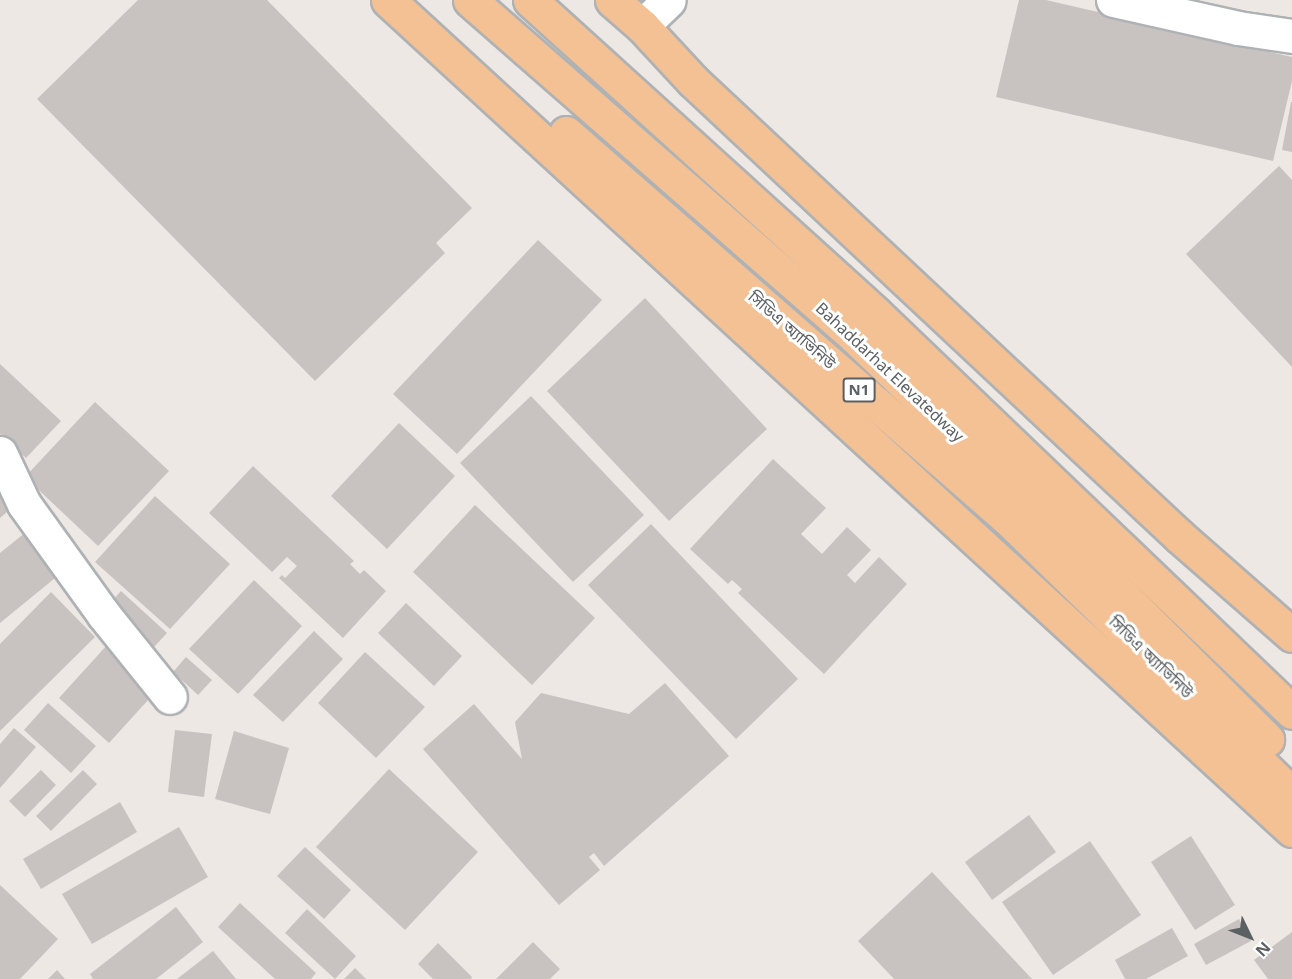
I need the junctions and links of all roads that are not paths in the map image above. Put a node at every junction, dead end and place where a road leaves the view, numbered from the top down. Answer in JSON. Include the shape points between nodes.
{"nodes":[{"id":1,"x":388,"y":0,"type":"edge"},
{"id":2,"x":413,"y":0,"type":"edge"},
{"id":3,"x":470,"y":0,"type":"edge"},
{"id":4,"x":530,"y":0,"type":"edge"},
{"id":5,"x":612,"y":0,"type":"edge"},
{"id":6,"x":669,"y":0,"type":"edge"},
{"id":7,"x":1113,"y":0,"type":"edge"},
{"id":8,"x":642,"y":26,"type":"junction"},
{"id":9,"x":1292,"y":36,"type":"edge"},
{"id":10,"x":0,"y":453,"type":"edge"},
{"id":11,"x":1292,"y":635,"type":"edge"},
{"id":12,"x":170,"y":697,"type":"dead end"},
{"id":13,"x":1292,"y":712,"type":"edge"},
{"id":14,"x":1292,"y":764,"type":"edge"},
{"id":15,"x":1292,"y":794,"type":"edge"},
{"id":16,"x":1292,"y":830,"type":"edge"}],
"edges":[{"from":1,"to":16,"type":"highway"},
{"from":2,"to":15,"type":"highway","name":"সিডিএ অ্যাভিনিউ","number":"N1","via":[[1007,518]]},
{"from":3,"to":14,"type":"highway","name":"Bahaddarhat Elevatedway","via":[[853,335],[1049,522]]},
{"from":4,"to":13,"type":"highway","name":"Bahaddarhat Elevatedway","via":[[875,313]]},
{"from":5,"to":8,"type":"highway"},
{"from":6,"to":8,"type":"street"},
{"from":7,"to":9,"type":"street"},
{"from":8,"to":11,"type":"highway","via":[[736,122],[1179,536]]},
{"from":10,"to":12,"type":"street","via":[[24,504],[104,615]]}]}
